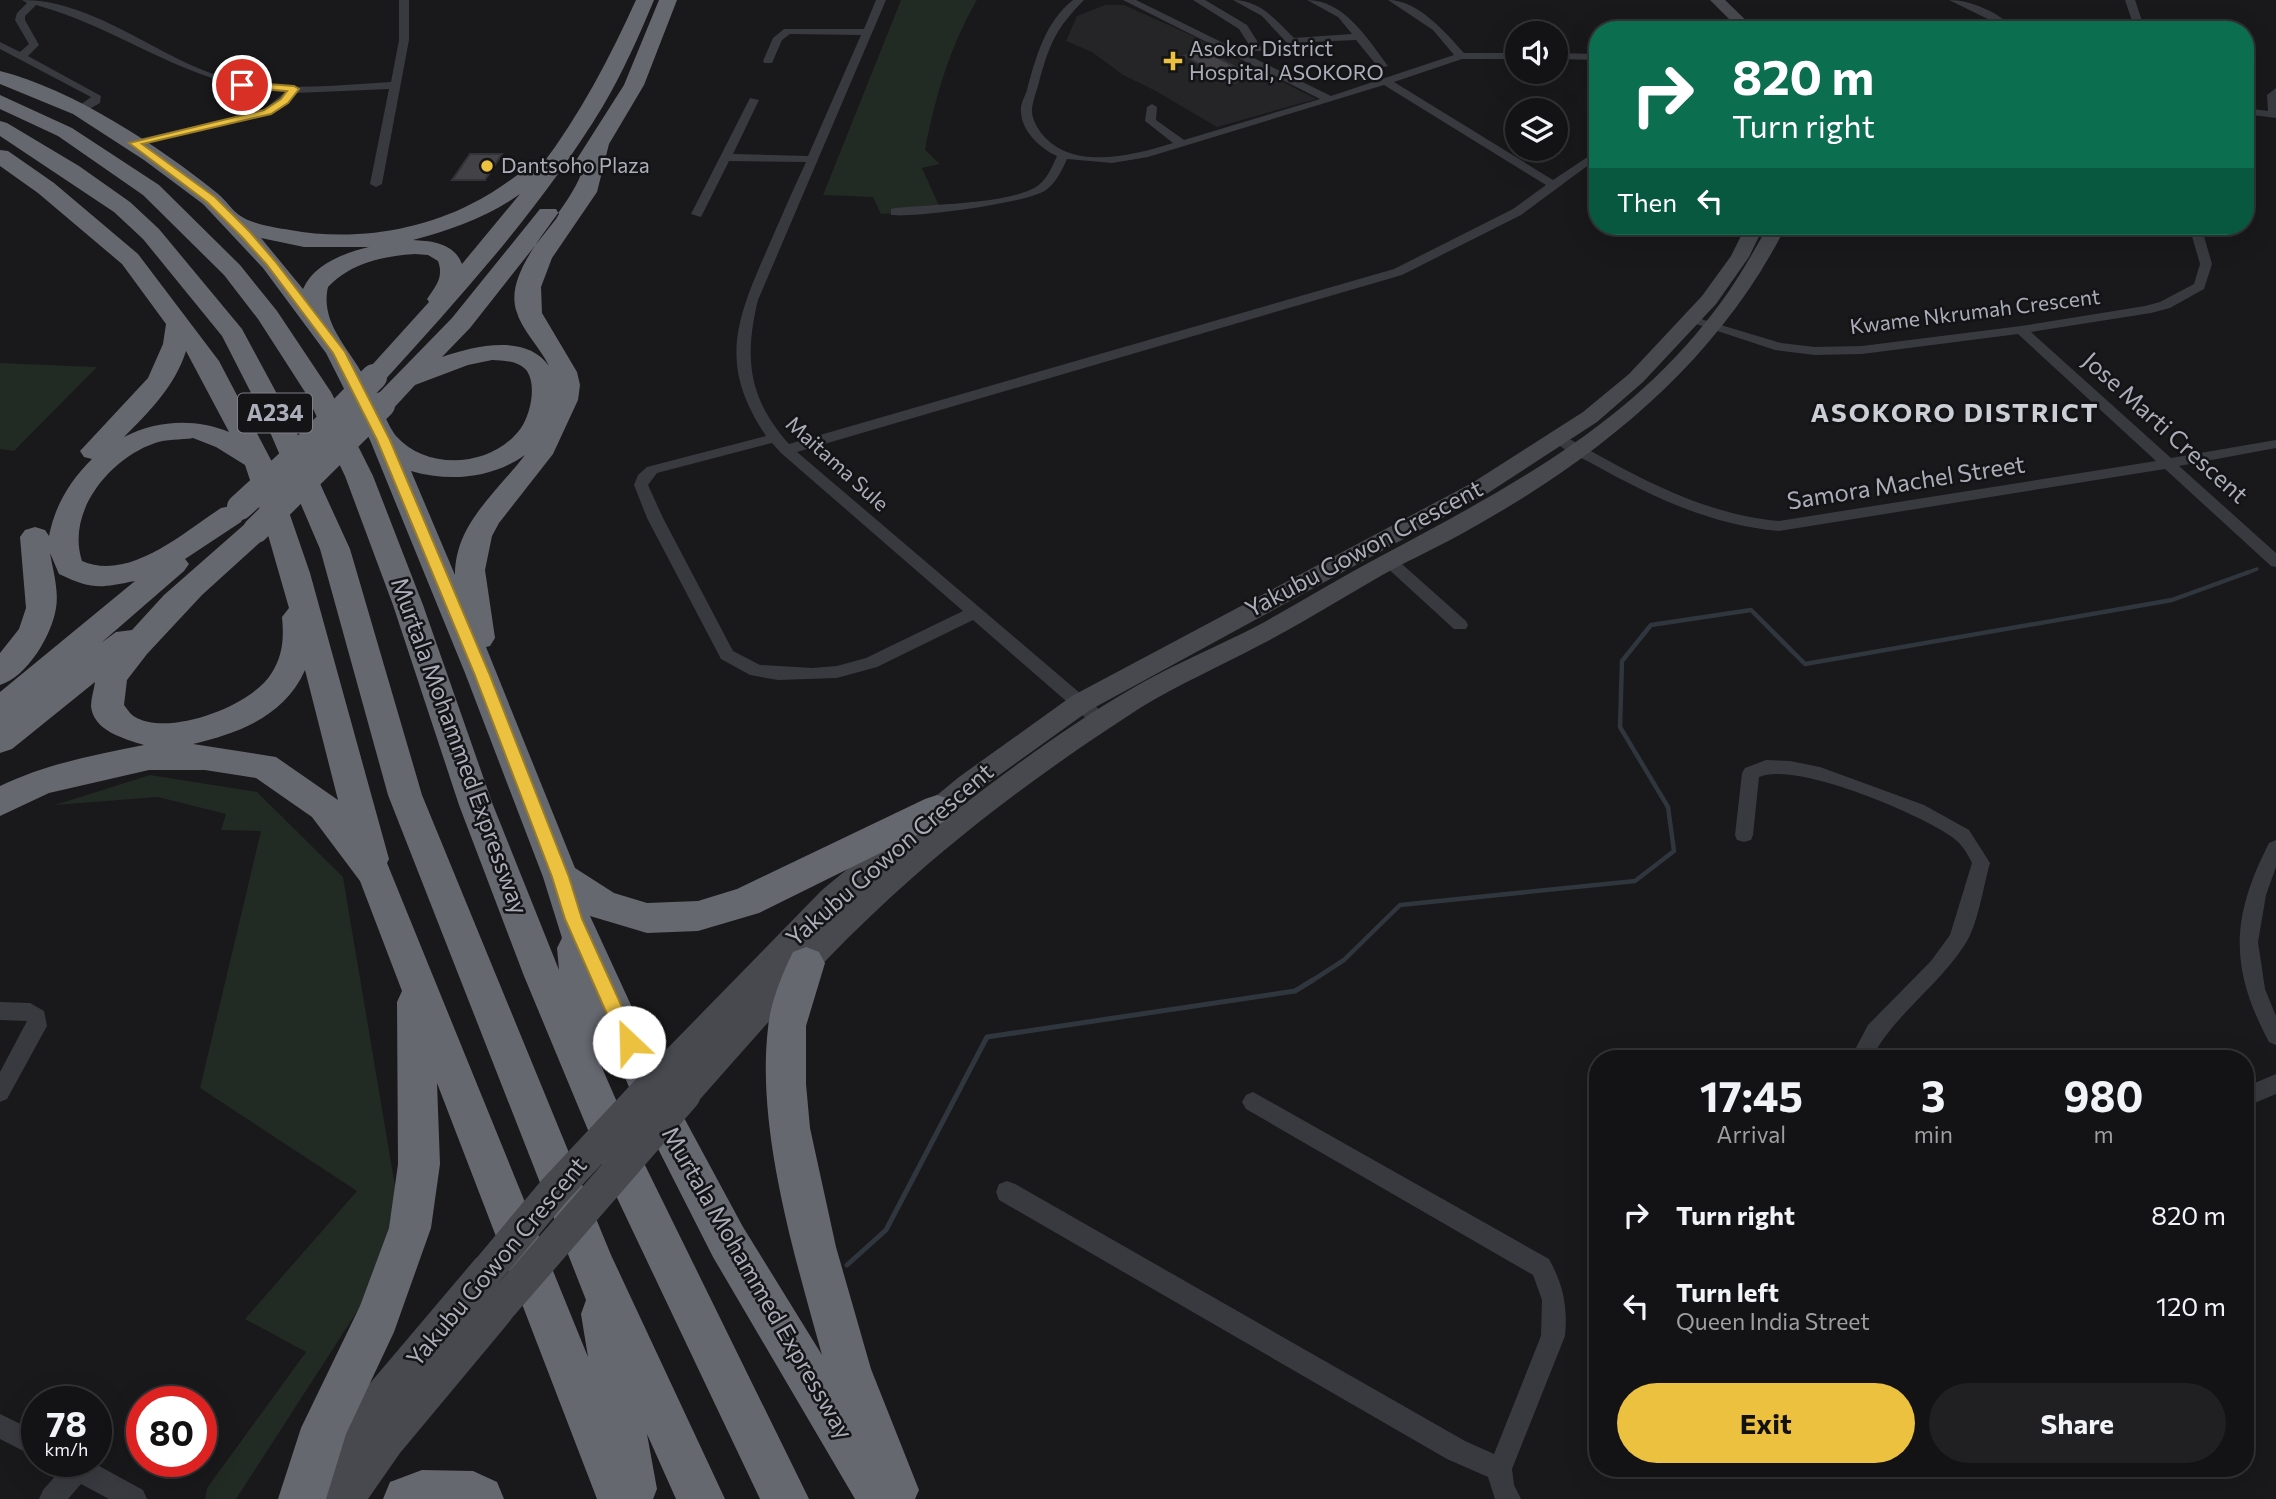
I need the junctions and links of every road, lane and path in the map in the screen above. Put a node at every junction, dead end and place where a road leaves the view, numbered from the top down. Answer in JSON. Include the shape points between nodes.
{"nodes":[{"id":1,"x":404,"y":0,"type":"edge"},
{"id":2,"x":628,"y":0,"type":"edge"},
{"id":3,"x":645,"y":0,"type":"edge"},
{"id":4,"x":668,"y":0,"type":"edge"},
{"id":5,"x":685,"y":0,"type":"edge"},
{"id":6,"x":881,"y":0,"type":"edge"},
{"id":7,"x":1080,"y":0,"type":"edge"},
{"id":8,"x":1128,"y":0,"type":"edge"},
{"id":9,"x":1198,"y":0,"type":"edge"},
{"id":10,"x":1238,"y":0,"type":"edge"},
{"id":11,"x":1312,"y":0,"type":"edge"},
{"id":12,"x":1393,"y":0,"type":"edge"},
{"id":13,"x":1700,"y":0,"type":"edge"},
{"id":14,"x":1717,"y":0,"type":"edge"},
{"id":15,"x":1954,"y":0,"type":"edge"},
{"id":16,"x":2130,"y":0,"type":"edge"},
{"id":17,"x":30,"y":1,"type":"edge"},
{"id":18,"x":1335,"y":13,"type":"junction"},
{"id":19,"x":1325,"y":19,"type":"dead end"},
{"id":20,"x":1275,"y":21,"type":"junction"},
{"id":21,"x":1722,"y":21,"type":"edge"},
{"id":22,"x":1739,"y":21,"type":"edge"},
{"id":23,"x":2000,"y":21,"type":"edge"},
{"id":24,"x":2137,"y":21,"type":"edge"},
{"id":25,"x":1243,"y":27,"type":"junction"},
{"id":26,"x":1333,"y":29,"type":"dead end"},
{"id":27,"x":867,"y":32,"type":"junction"},
{"id":28,"x":1359,"y":37,"type":"junction"},
{"id":29,"x":1341,"y":38,"type":"junction"},
{"id":30,"x":0,"y":45,"type":"edge"},
{"id":31,"x":1257,"y":49,"type":"dead end"},
{"id":32,"x":22,"y":55,"type":"junction"},
{"id":33,"x":1461,"y":56,"type":"junction"},
{"id":34,"x":1505,"y":56,"type":"edge"},
{"id":35,"x":1568,"y":56,"type":"edge"},
{"id":36,"x":1589,"y":57,"type":"edge"},
{"id":37,"x":768,"y":61,"type":"dead end"},
{"id":38,"x":1383,"y":66,"type":"dead end"},
{"id":39,"x":0,"y":79,"type":"edge"},
{"id":40,"x":1383,"y":80,"type":"junction"},
{"id":41,"x":397,"y":85,"type":"junction"},
{"id":42,"x":294,"y":89,"type":"junction"},
{"id":43,"x":2276,"y":90,"type":"edge"},
{"id":44,"x":754,"y":100,"type":"dead end"},
{"id":45,"x":1330,"y":100,"type":"junction"},
{"id":46,"x":0,"y":101,"type":"edge"},
{"id":47,"x":1152,"y":107,"type":"dead end"},
{"id":48,"x":80,"y":110,"type":"junction"},
{"id":49,"x":2254,"y":112,"type":"edge"},
{"id":50,"x":2275,"y":115,"type":"edge"},
{"id":51,"x":0,"y":127,"type":"edge"},
{"id":52,"x":134,"y":143,"type":"junction"},
{"id":53,"x":1182,"y":144,"type":"junction"},
{"id":54,"x":605,"y":150,"type":"junction"},
{"id":55,"x":1063,"y":155,"type":"junction"},
{"id":56,"x":0,"y":156,"type":"edge"},
{"id":57,"x":724,"y":157,"type":"junction"},
{"id":58,"x":811,"y":159,"type":"junction"},
{"id":59,"x":1589,"y":160,"type":"edge"},
{"id":60,"x":543,"y":167,"type":"junction"},
{"id":61,"x":376,"y":184,"type":"dead end"},
{"id":62,"x":1555,"y":186,"type":"junction"},
{"id":63,"x":579,"y":187,"type":"junction"},
{"id":64,"x":895,"y":212,"type":"dead end"},
{"id":65,"x":697,"y":214,"type":"dead end"},
{"id":66,"x":240,"y":228,"type":"junction"},
{"id":67,"x":1750,"y":235,"type":"edge"},
{"id":68,"x":1772,"y":235,"type":"edge"},
{"id":69,"x":2198,"y":235,"type":"edge"},
{"id":70,"x":268,"y":316,"type":"junction"},
{"id":71,"x":428,"y":318,"type":"junction"},
{"id":72,"x":317,"y":322,"type":"junction"},
{"id":73,"x":178,"y":323,"type":"junction"},
{"id":74,"x":1702,"y":323,"type":"junction"},
{"id":75,"x":2021,"y":330,"type":"junction"},
{"id":76,"x":214,"y":377,"type":"junction"},
{"id":77,"x":391,"y":396,"type":"junction"},
{"id":78,"x":277,"y":418,"type":"junction"},
{"id":79,"x":384,"y":440,"type":"junction"},
{"id":80,"x":780,"y":444,"type":"junction"},
{"id":81,"x":1569,"y":444,"type":"junction"},
{"id":82,"x":2276,"y":444,"type":"edge"},
{"id":83,"x":257,"y":460,"type":"junction"},
{"id":84,"x":2169,"y":464,"type":"junction"},
{"id":85,"x":242,"y":517,"type":"junction"},
{"id":86,"x":1389,"y":561,"type":"junction"},
{"id":87,"x":2276,"y":562,"type":"edge"},
{"id":88,"x":295,"y":573,"type":"junction"},
{"id":89,"x":191,"y":588,"type":"junction"},
{"id":90,"x":974,"y":612,"type":"junction"},
{"id":91,"x":1460,"y":625,"type":"dead end"},
{"id":92,"x":0,"y":673,"type":"edge"},
{"id":93,"x":481,"y":673,"type":"junction"},
{"id":94,"x":1082,"y":703,"type":"junction"},
{"id":95,"x":0,"y":709,"type":"edge"},
{"id":96,"x":1102,"y":722,"type":"junction"},
{"id":97,"x":0,"y":740,"type":"edge"},
{"id":98,"x":0,"y":802,"type":"edge"},
{"id":99,"x":936,"y":809,"type":"junction"},
{"id":100,"x":1744,"y":835,"type":"dead end"},
{"id":101,"x":2276,"y":848,"type":"edge"},
{"id":102,"x":376,"y":874,"type":"junction"},
{"id":103,"x":561,"y":877,"type":"junction"},
{"id":104,"x":573,"y":919,"type":"junction"},
{"id":105,"x":806,"y":962,"type":"junction"},
{"id":106,"x":416,"y":979,"type":"junction"},
{"id":107,"x":0,"y":1012,"type":"edge"},
{"id":108,"x":2276,"y":1036,"type":"edge"},
{"id":109,"x":1865,"y":1050,"type":"edge"},
{"id":110,"x":677,"y":1081,"type":"junction"},
{"id":111,"x":589,"y":1082,"type":"junction"},
{"id":112,"x":2276,"y":1084,"type":"edge"},
{"id":113,"x":0,"y":1091,"type":"edge"},
{"id":114,"x":2254,"y":1093,"type":"edge"},
{"id":115,"x":1253,"y":1102,"type":"dead end"},
{"id":116,"x":1007,"y":1192,"type":"dead end"},
{"id":117,"x":595,"y":1270,"type":"junction"},
{"id":118,"x":498,"y":1309,"type":"joint"},
{"id":119,"x":0,"y":1426,"type":"edge"},
{"id":120,"x":21,"y":1437,"type":"edge"},
{"id":121,"x":1500,"y":1469,"type":"junction"},
{"id":122,"x":64,"y":1477,"type":"edge"},
{"id":123,"x":93,"y":1477,"type":"edge"},
{"id":124,"x":52,"y":1499,"type":"edge"},
{"id":125,"x":134,"y":1499,"type":"edge"},
{"id":126,"x":303,"y":1499,"type":"edge"},
{"id":127,"x":345,"y":1499,"type":"edge"},
{"id":128,"x":407,"y":1499,"type":"edge"},
{"id":129,"x":480,"y":1499,"type":"edge"},
{"id":130,"x":621,"y":1499,"type":"edge"},
{"id":131,"x":634,"y":1499,"type":"edge"},
{"id":132,"x":701,"y":1499,"type":"edge"},
{"id":133,"x":785,"y":1499,"type":"edge"},
{"id":134,"x":882,"y":1499,"type":"edge"},
{"id":135,"x":898,"y":1499,"type":"edge"},
{"id":136,"x":1508,"y":1499,"type":"edge"}],
"edges":[{"from":1,"to":41,"type":"street"},
{"from":2,"to":60,"type":"highway"},
{"from":3,"to":60,"type":"highway","number":"A234","via":[[613,68]]},
{"from":4,"to":54,"type":"highway","number":"A234","via":[[659,31]]},
{"from":5,"to":54,"type":"highway","via":[[657,74]]},
{"from":6,"to":27,"type":"street","name":"Maitama Sule"},
{"from":7,"to":55,"type":"street","via":[[1067,7],[1052,28],[1026,111],[1038,139]]},
{"from":8,"to":45,"type":"street"},
{"from":9,"to":25,"type":"street","via":[[1215,5]]},
{"from":10,"to":20,"type":"street"},
{"from":11,"to":18,"type":"street"},
{"from":12,"to":33,"type":"street","via":[[1437,28]]},
{"from":13,"to":21,"type":"main road"},
{"from":14,"to":22,"type":"main road"},
{"from":15,"to":23,"type":"street"},
{"from":16,"to":24,"type":"street"},
{"from":17,"to":32,"type":"street","via":[[20,20],[34,45]]},
{"from":17,"to":42,"type":"street","via":[[109,28],[223,80]]},
{"from":18,"to":19,"type":"street"},
{"from":18,"to":28,"type":"street"},
{"from":20,"to":25,"type":"street"},
{"from":20,"to":29,"type":"street","via":[[1296,43]]},
{"from":25,"to":31,"type":"street"},
{"from":26,"to":29,"type":"street"},
{"from":27,"to":37,"type":"street","via":[[788,32],[778,38]]},
{"from":27,"to":58,"type":"street","name":"Maitama Sule"},
{"from":28,"to":29,"type":"street"},
{"from":28,"to":38,"type":"street"},
{"from":30,"to":32,"type":"street"},
{"from":32,"to":48,"type":"street","via":[[96,96],[96,101]]},
{"from":33,"to":34,"type":"street"},
{"from":33,"to":40,"type":"street"},
{"from":35,"to":36,"type":"street"},
{"from":39,"to":48,"type":"highway","name":"Murtala Mohammed Expressway"},
{"from":40,"to":45,"type":"street"},
{"from":40,"to":62,"type":"street"},
{"from":41,"to":42,"type":"street"},
{"from":41,"to":61,"type":"street"},
{"from":42,"to":52,"type":"street","via":[[267,112]]},
{"from":43,"to":50,"type":"street","via":[[2272,95]]},
{"from":44,"to":57,"type":"street"},
{"from":45,"to":53,"type":"street"},
{"from":46,"to":70,"type":"highway","name":"Murtala Mohammed Expressway","number":"A234","via":[[65,132],[151,190],[232,270]]},
{"from":47,"to":53,"type":"street","via":[[1150,121]]},
{"from":48,"to":52,"type":"highway","name":"Murtala Mohammed Expressway"},
{"from":49,"to":50,"type":"street"},
{"from":51,"to":78,"type":"highway","number":"A234","via":[[122,207],[151,234],[233,334]]},
{"from":52,"to":66,"type":"highway","name":"Murtala Mohammed Expressway","via":[[211,199]]},
{"from":53,"to":55,"type":"street","via":[[1118,161]]},
{"from":54,"to":63,"type":"highway","number":"A234"},
{"from":55,"to":64,"type":"street","via":[[1050,181],[1037,192]]},
{"from":56,"to":73,"type":"highway","via":[[130,259]]},
{"from":57,"to":58,"type":"street"},
{"from":57,"to":65,"type":"street"},
{"from":58,"to":80,"type":"street","name":"Maitama Sule","via":[[752,300],[742,345],[748,392],[758,416]]},
{"from":59,"to":62,"type":"street"},
{"from":60,"to":66,"type":"highway","via":[[486,205],[438,225],[376,240],[284,239]]},
{"from":60,"to":71,"type":"highway","number":"A234"},
{"from":62,"to":80,"type":"street","via":[[1517,212],[1398,272]]},
{"from":63,"to":77,"type":"highway","number":"A234"},
{"from":63,"to":93,"type":"highway","via":[[529,280],[527,306],[557,355],[566,396],[551,436],[490,514],[473,548],[470,579]]},
{"from":66,"to":70,"type":"highway","via":[[265,294]]},
{"from":66,"to":72,"type":"highway","name":"Murtala Mohammed Expressway"},
{"from":67,"to":74,"type":"main road","name":"Yakubu Gowon Crescent"},
{"from":68,"to":74,"type":"main road","name":"Yakubu Gowon Crescent","via":[[1753,272]]},
{"from":69,"to":75,"type":"street","name":"Kwame Nkrumah Crescent","via":[[2206,264],[2203,279],[2194,290],[2146,310]]},
{"from":70,"to":111,"type":"highway","name":"Murtala Mohammed Expressway","number":"A234","via":[[318,392],[359,476],[497,863]]},
{"from":71,"to":72,"type":"highway","via":[[453,269],[439,252],[403,247],[372,251],[333,268],[314,293]]},
{"from":71,"to":85,"type":"highway","number":"A234","bridge":true},
{"from":72,"to":79,"type":"highway","name":"Murtala Mohammed Expressway"},
{"from":73,"to":76,"type":"highway"},
{"from":73,"to":92,"type":"highway","via":[[174,355],[154,389],[55,493],[40,516],[34,539],[42,599],[39,618]]},
{"from":74,"to":75,"type":"street","name":"Kwame Nkrumah Crescent","via":[[1780,347],[1815,351],[1862,350]]},
{"from":74,"to":81,"type":"main road","name":"Yakubu Gowon Crescent","via":[[1661,383]]},
{"from":75,"to":84,"type":"street","name":"Jose Marti Crescent"},
{"from":76,"to":78,"type":"highway"},
{"from":76,"to":83,"type":"highway"},
{"from":77,"to":79,"type":"highway","via":[[449,362],[488,353],[522,357],[535,366],[544,394],[534,430],[522,445],[480,466],[425,467]]},
{"from":77,"to":85,"type":"highway","number":"A234","bridge":true},
{"from":78,"to":117,"type":"highway","number":"A234","via":[[335,549],[405,795]]},
{"from":79,"to":93,"type":"highway","name":"Murtala Mohammed Expressway"},
{"from":80,"to":90,"type":"street","name":"Maitama Sule"},
{"from":80,"to":90,"type":"street","via":[[652,470],[641,485],[727,655],[756,671],[837,672],[872,663]]},
{"from":81,"to":84,"type":"street","name":"Samora Machel Street","via":[[1706,513],[1754,526],[1779,526]]},
{"from":81,"to":86,"type":"main road","name":"Yakubu Gowon Crescent","via":[[1500,501]]},
{"from":81,"to":94,"type":"main road","name":"Yakubu Gowon Crescent"},
{"from":82,"to":84,"type":"street","name":"Samora Machel Street"},
{"from":83,"to":85,"type":"highway","via":[[219,436],[194,430],[129,442],[99,462],[66,494],[52,524],[49,551],[53,563],[66,572],[111,575],[164,557]]},
{"from":83,"to":88,"type":"highway"},
{"from":84,"to":87,"type":"street","name":"Jose Marti Crescent"},
{"from":85,"to":89,"type":"highway","number":"A234"},
{"from":85,"to":95,"type":"highway","number":"A234"},
{"from":86,"to":91,"type":"street"},
{"from":86,"to":96,"type":"main road","name":"Yakubu Gowon Crescent","via":[[1263,633],[1175,676]]},
{"from":88,"to":89,"type":"highway","via":[[298,650],[284,679],[265,702],[234,721],[199,734],[165,737],[135,732],[115,720],[106,702],[110,682]]},
{"from":88,"to":102,"type":"highway"},
{"from":89,"to":97,"type":"highway","number":"A234"},
{"from":90,"to":94,"type":"street","name":"Maitama Sule"},
{"from":93,"to":103,"type":"highway","name":"Murtala Mohammed Expressway"},
{"from":94,"to":96,"type":"street","name":"Maitama Sule"},
{"from":94,"to":99,"type":"main road","name":"Yakubu Gowon Crescent"},
{"from":96,"to":105,"type":"main road","name":"Yakubu Gowon Crescent","via":[[930,848]]},
{"from":98,"to":102,"type":"highway","via":[[40,782],[149,757],[205,757],[264,766],[324,807]]},
{"from":99,"to":103,"type":"highway","via":[[747,902],[698,916],[647,918],[603,905]]},
{"from":99,"to":110,"type":"main road","name":"Yakubu Gowon Crescent","via":[[832,898]]},
{"from":100,"to":109,"type":"street","via":[[1751,773],[1763,765],[1843,779],[1894,799],[1957,831],[1975,850],[1981,863],[1959,938],[1938,967],[1875,1031]]},
{"from":101,"to":108,"type":"street","via":[[2249,921],[2248,961],[2257,996]]},
{"from":102,"to":106,"type":"highway"},
{"from":103,"to":104,"type":"highway","name":"Murtala Mohammed Expressway"},
{"from":104,"to":111,"type":"highway"},
{"from":104,"to":134,"type":"highway","name":"Murtala Mohammed Expressway","via":[[662,1116],[728,1242]]},
{"from":105,"to":110,"type":"main road","name":"Yakubu Gowon Crescent"},
{"from":105,"to":135,"type":"highway","via":[[787,1026],[790,1128],[814,1247],[848,1369]]},
{"from":106,"to":126,"type":"highway","via":[[419,1164],[410,1228],[378,1316],[324,1428]]},
{"from":106,"to":130,"type":"highway"},
{"from":107,"to":113,"type":"street","via":[[30,1012],[37,1017],[37,1026]]},
{"from":110,"to":118,"type":"main road","name":"Yakubu Gowon Crescent","bridge":true},
{"from":110,"to":126,"type":"main road","name":"Yakubu Gowon Crescent","bridge":true,"via":[[554,1191],[362,1421]]},
{"from":111,"to":133,"type":"highway","name":"Murtala Mohammed Expressway","via":[[625,1169]]},
{"from":112,"to":114,"type":"street"},
{"from":115,"to":121,"type":"street","via":[[1541,1267],[1552,1287],[1557,1313],[1553,1336]]},
{"from":116,"to":121,"type":"street","via":[[1456,1450]]},
{"from":117,"to":131,"type":"highway"},
{"from":117,"to":132,"type":"highway"},
{"from":118,"to":127,"type":"main road","name":"Yakubu Gowon Crescent","via":[[387,1440]]},
{"from":119,"to":120,"type":"street"},
{"from":121,"to":136,"type":"street"},
{"from":122,"to":124,"type":"street"},
{"from":123,"to":125,"type":"street"},
{"from":128,"to":129,"type":"highway","via":[[422,1494]]}]}
